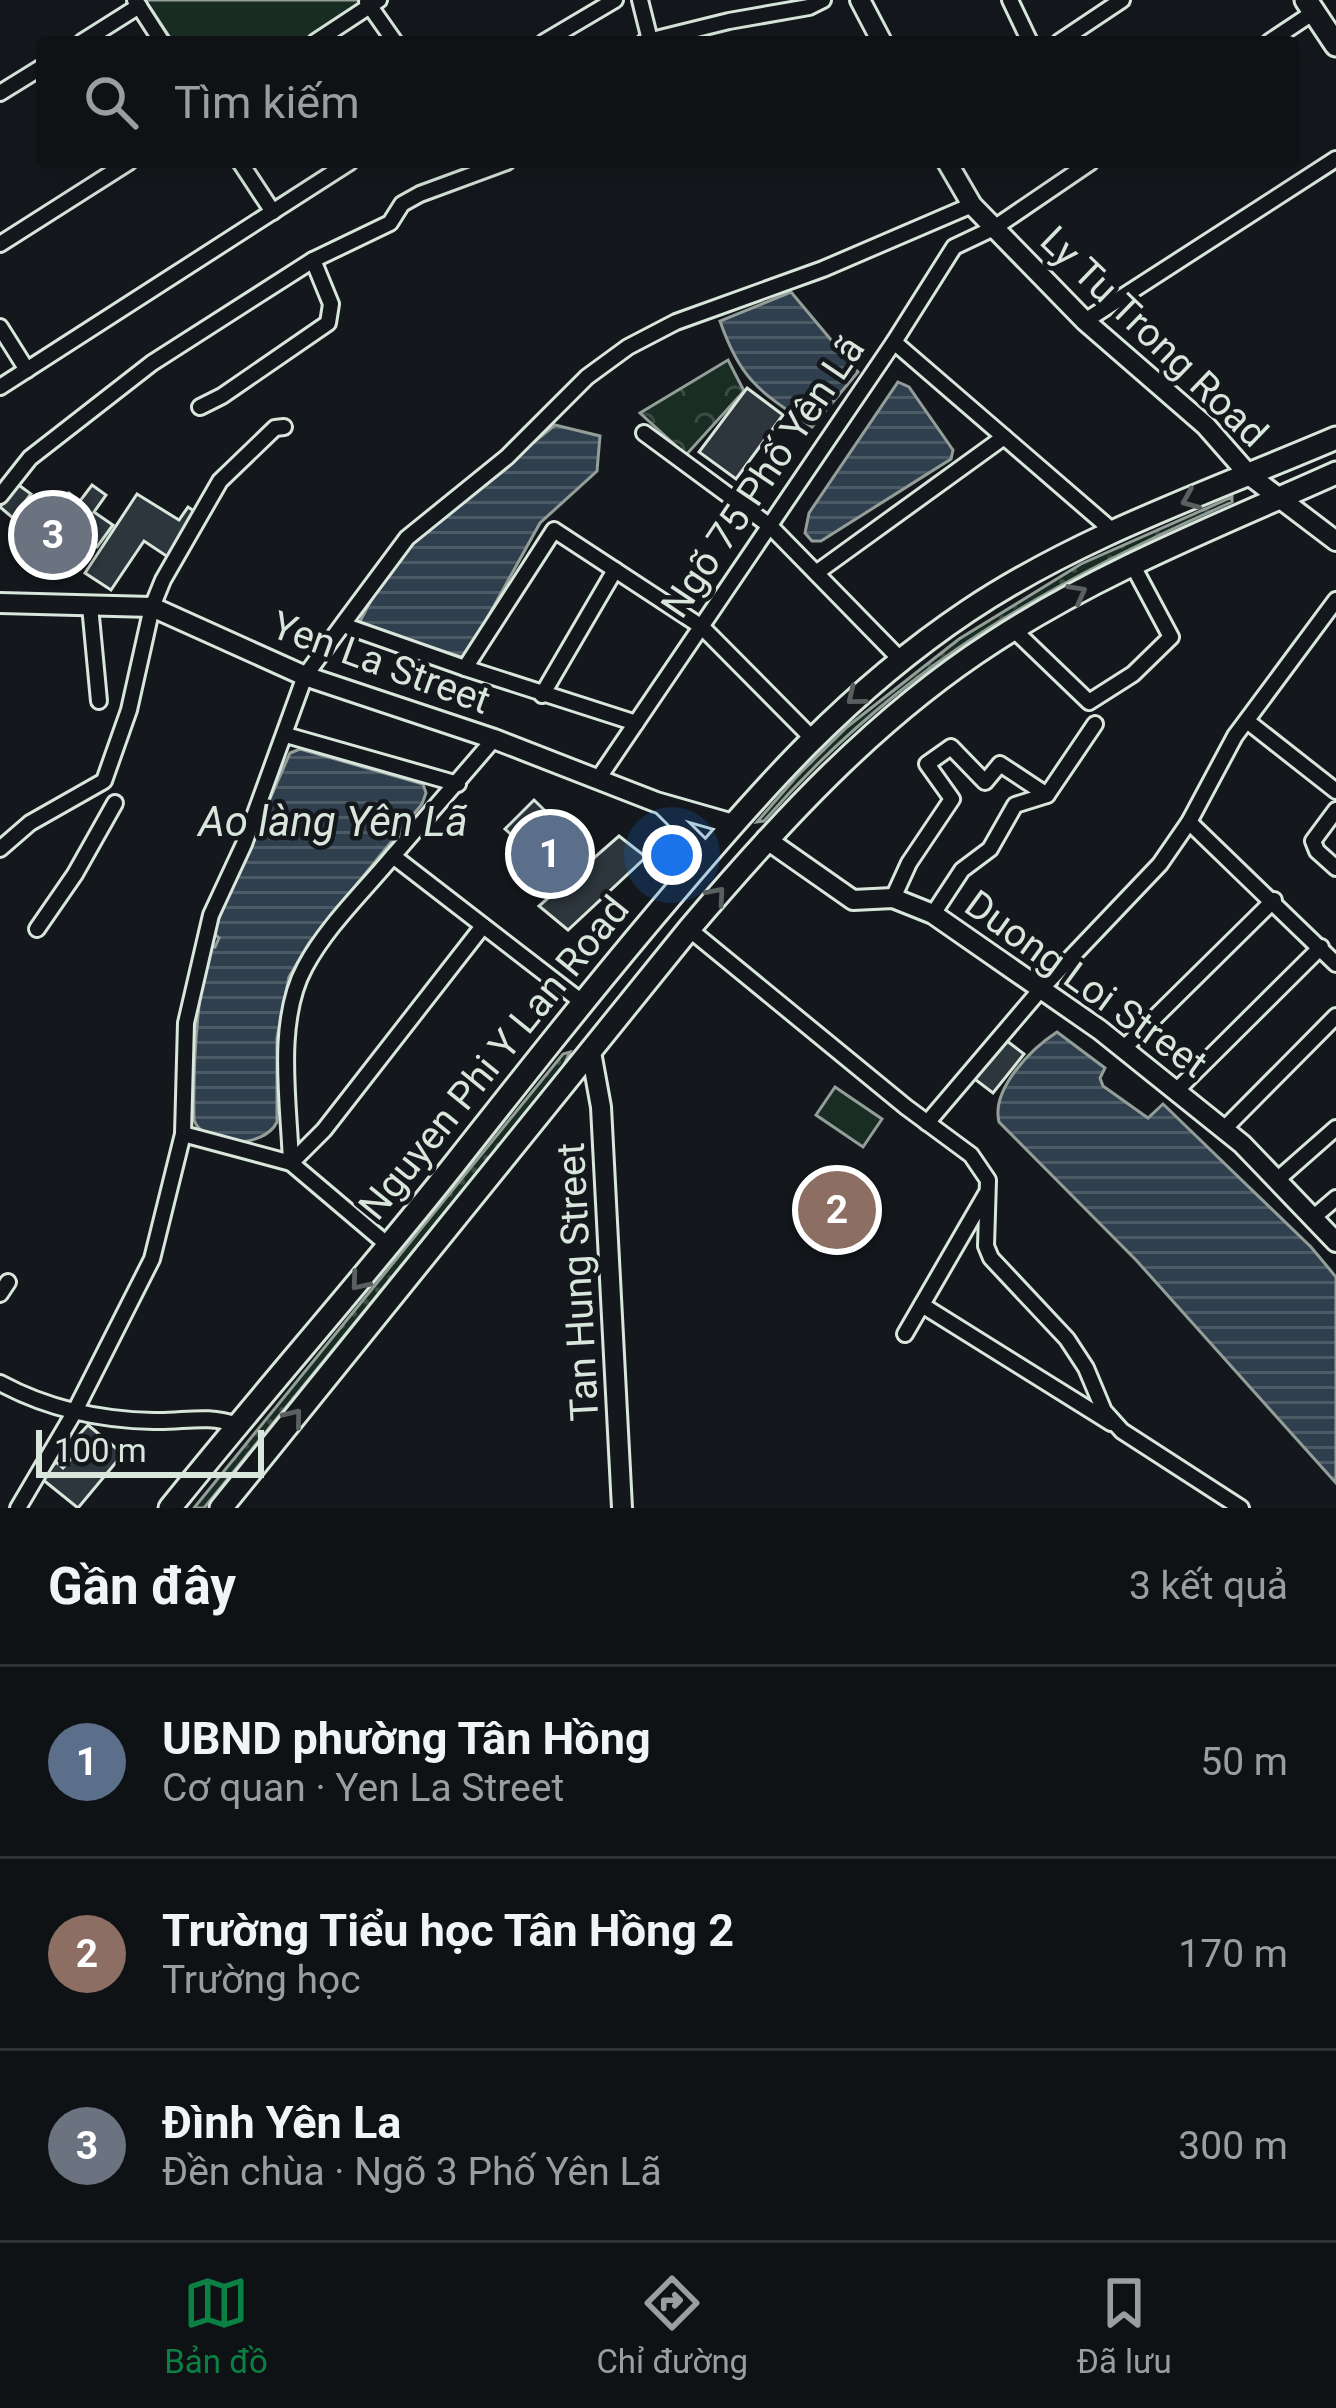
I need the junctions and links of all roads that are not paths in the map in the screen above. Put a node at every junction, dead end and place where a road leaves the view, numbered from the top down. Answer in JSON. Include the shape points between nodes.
{"nodes":[{"id":1,"x":615,"y":0,"type":"edge"},
{"id":2,"x":640,"y":0,"type":"edge"},
{"id":3,"x":824,"y":0,"type":"edge"},
{"id":4,"x":860,"y":0,"type":"edge"},
{"id":5,"x":1010,"y":0,"type":"edge"},
{"id":6,"x":1122,"y":0,"type":"edge"},
{"id":7,"x":371,"y":2,"type":"edge"},
{"id":8,"x":137,"y":3,"type":"edge"},
{"id":9,"x":1310,"y":6,"type":"edge"},
{"id":10,"x":90,"y":36,"type":"edge"},
{"id":11,"x":158,"y":36,"type":"edge"},
{"id":12,"x":323,"y":36,"type":"edge"},
{"id":13,"x":391,"y":36,"type":"edge"},
{"id":14,"x":554,"y":36,"type":"edge"},
{"id":15,"x":646,"y":36,"type":"edge"},
{"id":16,"x":668,"y":36,"type":"edge"},
{"id":17,"x":879,"y":36,"type":"edge"},
{"id":18,"x":1027,"y":36,"type":"edge"},
{"id":19,"x":1068,"y":36,"type":"edge"},
{"id":20,"x":1276,"y":36,"type":"edge"},
{"id":21,"x":1336,"y":45,"type":"edge"},
{"id":22,"x":36,"y":71,"type":"edge"},
{"id":23,"x":0,"y":93,"type":"edge"},
{"id":24,"x":1336,"y":159,"type":"edge"},
{"id":25,"x":120,"y":168,"type":"edge"},
{"id":26,"x":244,"y":168,"type":"edge"},
{"id":27,"x":341,"y":168,"type":"edge"},
{"id":28,"x":491,"y":168,"type":"edge"},
{"id":29,"x":950,"y":168,"type":"edge"},
{"id":30,"x":1082,"y":168,"type":"edge"},
{"id":31,"x":972,"y":205,"type":"junction"},
{"id":32,"x":273,"y":212,"type":"junction"},
{"id":33,"x":994,"y":228,"type":"junction"},
{"id":34,"x":0,"y":244,"type":"edge"},
{"id":35,"x":313,"y":260,"type":"junction"},
{"id":36,"x":1085,"y":321,"type":"junction"},
{"id":37,"x":0,"y":327,"type":"edge"},
{"id":38,"x":894,"y":342,"type":"junction"},
{"id":39,"x":27,"y":370,"type":"junction"},
{"id":40,"x":2,"y":383,"type":"edge"},
{"id":41,"x":200,"y":406,"type":"dead end"},
{"id":42,"x":284,"y":427,"type":"dead end"},
{"id":43,"x":644,"y":433,"type":"dead end"},
{"id":44,"x":1004,"y":437,"type":"junction"},
{"id":45,"x":1336,"y":438,"type":"edge"},
{"id":46,"x":1336,"y":473,"type":"edge"},
{"id":47,"x":1249,"y":475,"type":"junction"},
{"id":48,"x":0,"y":496,"type":"edge"},
{"id":49,"x":1280,"y":498,"type":"junction"},
{"id":50,"x":770,"y":526,"type":"junction"},
{"id":51,"x":1114,"y":532,"type":"junction"},
{"id":52,"x":1336,"y":541,"type":"edge"},
{"id":53,"x":1132,"y":564,"type":"junction"},
{"id":54,"x":614,"y":570,"type":"junction"},
{"id":55,"x":816,"y":573,"type":"junction"},
{"id":56,"x":1336,"y":600,"type":"edge"},
{"id":57,"x":0,"y":603,"type":"edge"},
{"id":58,"x":90,"y":606,"type":"junction"},
{"id":59,"x":152,"y":607,"type":"junction"},
{"id":60,"x":343,"y":625,"type":"junction"},
{"id":61,"x":702,"y":627,"type":"junction"},
{"id":62,"x":1013,"y":629,"type":"junction"},
{"id":63,"x":901,"y":660,"type":"junction"},
{"id":64,"x":465,"y":668,"type":"junction"},
{"id":65,"x":305,"y":676,"type":"junction"},
{"id":66,"x":542,"y":695,"type":"junction"},
{"id":67,"x":99,"y":700,"type":"dead end"},
{"id":68,"x":1246,"y":721,"type":"junction"},
{"id":69,"x":636,"y":723,"type":"junction"},
{"id":70,"x":1095,"y":724,"type":"dead end"},
{"id":71,"x":286,"y":735,"type":"junction"},
{"id":72,"x":811,"y":737,"type":"junction"},
{"id":73,"x":494,"y":739,"type":"junction"},
{"id":74,"x":598,"y":779,"type":"junction"},
{"id":75,"x":458,"y":784,"type":"junction"},
{"id":76,"x":1336,"y":791,"type":"edge"},
{"id":77,"x":1047,"y":795,"type":"junction"},
{"id":78,"x":656,"y":802,"type":"junction"},
{"id":79,"x":115,"y":803,"type":"dead end"},
{"id":80,"x":1336,"y":810,"type":"edge"},
{"id":81,"x":1190,"y":822,"type":"junction"},
{"id":82,"x":733,"y":824,"type":"junction"},
{"id":83,"x":766,"y":838,"type":"junction"},
{"id":84,"x":0,"y":848,"type":"edge"},
{"id":85,"x":708,"y":853,"type":"junction"},
{"id":86,"x":393,"y":856,"type":"junction"},
{"id":87,"x":1336,"y":868,"type":"edge"},
{"id":88,"x":893,"y":898,"type":"junction"},
{"id":89,"x":1274,"y":900,"type":"junction"},
{"id":90,"x":933,"y":914,"type":"junction"},
{"id":91,"x":483,"y":926,"type":"junction"},
{"id":92,"x":688,"y":928,"type":"junction"},
{"id":93,"x":37,"y":929,"type":"dead end"},
{"id":94,"x":1322,"y":947,"type":"junction"},
{"id":95,"x":1336,"y":964,"type":"edge"},
{"id":96,"x":1041,"y":989,"type":"junction"},
{"id":97,"x":582,"y":1002,"type":"junction"},
{"id":98,"x":1336,"y":1016,"type":"edge"},
{"id":99,"x":1124,"y":1048,"type":"junction"},
{"id":100,"x":591,"y":1052,"type":"junction"},
{"id":101,"x":1178,"y":1089,"type":"junction"},
{"id":102,"x":927,"y":1124,"type":"junction"},
{"id":103,"x":1336,"y":1128,"type":"edge"},
{"id":104,"x":1224,"y":1129,"type":"junction"},
{"id":105,"x":183,"y":1134,"type":"junction"},
{"id":106,"x":291,"y":1163,"type":"junction"},
{"id":107,"x":1278,"y":1179,"type":"junction"},
{"id":108,"x":988,"y":1189,"type":"junction"},
{"id":109,"x":1336,"y":1198,"type":"edge"},
{"id":110,"x":1315,"y":1216,"type":"junction"},
{"id":111,"x":1336,"y":1242,"type":"edge"},
{"id":112,"x":389,"y":1246,"type":"junction"},
{"id":113,"x":922,"y":1305,"type":"junction"},
{"id":114,"x":905,"y":1334,"type":"dead end"},
{"id":115,"x":0,"y":1383,"type":"edge"},
{"id":116,"x":74,"y":1413,"type":"junction"},
{"id":117,"x":237,"y":1425,"type":"junction"},
{"id":118,"x":1122,"y":1431,"type":"junction"},
{"id":119,"x":26,"y":1505,"type":"edge"},
{"id":120,"x":170,"y":1508,"type":"edge"},
{"id":121,"x":221,"y":1508,"type":"edge"},
{"id":122,"x":622,"y":1508,"type":"edge"},
{"id":123,"x":1241,"y":1508,"type":"edge"}],
"edges":[{"from":1,"to":14,"type":"street"},
{"from":2,"to":15,"type":"street"},
{"from":3,"to":16,"type":"street"},
{"from":4,"to":17,"type":"street"},
{"from":5,"to":18,"type":"street"},
{"from":6,"to":19,"type":"street"},
{"from":7,"to":12,"type":"street"},
{"from":7,"to":13,"type":"street"},
{"from":8,"to":10,"type":"street"},
{"from":8,"to":11,"type":"street"},
{"from":9,"to":20,"type":"street"},
{"from":9,"to":21,"type":"main road"},
{"from":22,"to":23,"type":"street"},
{"from":24,"to":36,"type":"street"},
{"from":25,"to":34,"type":"street"},
{"from":26,"to":32,"type":"street"},
{"from":27,"to":32,"type":"street"},
{"from":28,"to":35,"type":"street","via":[[420,194],[390,223]]},
{"from":29,"to":31,"type":"street","name":"Ly Tu Trong Road"},
{"from":30,"to":33,"type":"street","name":"Ngõ 75 Phố Yên Lã"},
{"from":31,"to":33,"type":"street","name":"Ly Tu Trong Road"},
{"from":31,"to":60,"type":"street","via":[[628,346],[407,538]]},
{"from":32,"to":39,"type":"street"},
{"from":33,"to":36,"type":"street","name":"Ly Tu Trong Road"},
{"from":33,"to":38,"type":"street","name":"Ngõ 75 Phố Yên Lã","via":[[954,247]]},
{"from":35,"to":41,"type":"street","via":[[331,304],[328,323]]},
{"from":35,"to":48,"type":"street","via":[[152,363],[30,458]]},
{"from":36,"to":47,"type":"street","name":"Ly Tu Trong Road","via":[[1206,426]]},
{"from":37,"to":39,"type":"street"},
{"from":38,"to":44,"type":"street"},
{"from":38,"to":50,"type":"street","name":"Ngõ 75 Phố Yên Lã"},
{"from":39,"to":40,"type":"street"},
{"from":42,"to":59,"type":"street","via":[[220,482]]},
{"from":43,"to":50,"type":"street"},
{"from":44,"to":51,"type":"street"},
{"from":44,"to":55,"type":"street"},
{"from":45,"to":47,"type":"main road","name":"Nguyen Phi Y Lan Road"},
{"from":46,"to":49,"type":"main road","name":"Nguyen Phi Y Lan Road"},
{"from":47,"to":49,"type":"street","name":"Ly Tu Trong Road"},
{"from":47,"to":51,"type":"main road","name":"Nguyen Phi Y Lan Road","one_way":true},
{"from":49,"to":52,"type":"street","name":"Ly Tu Trong Road"},
{"from":49,"to":53,"type":"main road","name":"Nguyen Phi Y Lan Road"},
{"from":50,"to":55,"type":"street"},
{"from":50,"to":61,"type":"street","name":"Ngõ 75 Phố Yên Lã"},
{"from":51,"to":63,"type":"main road","name":"Nguyen Phi Y Lan Road","via":[[1000,592]]},
{"from":62,"to":53,"type":"main road","name":"Nguyen Phi Y Lan Road","one_way":true},
{"from":53,"to":62,"type":"street","via":[[1171,637],[1089,702]]},
{"from":54,"to":61,"type":"street"},
{"from":54,"to":64,"type":"street","via":[[554,530]]},
{"from":54,"to":66,"type":"street"},
{"from":55,"to":63,"type":"street"},
{"from":56,"to":68,"type":"street"},
{"from":57,"to":58,"type":"street","name":"Yen La Street"},
{"from":58,"to":59,"type":"street","name":"Yen La Street"},
{"from":58,"to":67,"type":"street"},
{"from":59,"to":65,"type":"street","name":"Yen La Street"},
{"from":59,"to":84,"type":"street","via":[[104,781]]},
{"from":60,"to":64,"type":"street"},
{"from":60,"to":65,"type":"street"},
{"from":61,"to":69,"type":"street","name":"Ngõ 75 Phố Yên Lã"},
{"from":61,"to":72,"type":"street"},
{"from":62,"to":83,"type":"main road","name":"Nguyen Phi Y Lan Road","via":[[868,739]]},
{"from":63,"to":72,"type":"main road","name":"Nguyen Phi Y Lan Road","one_way":true},
{"from":64,"to":66,"type":"street"},
{"from":65,"to":71,"type":"street"},
{"from":65,"to":73,"type":"street","name":"Yen La Street"},
{"from":66,"to":69,"type":"street"},
{"from":68,"to":76,"type":"street"},
{"from":68,"to":81,"type":"street"},
{"from":69,"to":74,"type":"street","name":"Ngõ 75 Phố Yên Lã"},
{"from":70,"to":77,"type":"street"},
{"from":71,"to":75,"type":"street"},
{"from":71,"to":105,"type":"street","via":[[196,967]]},
{"from":72,"to":82,"type":"main road","name":"Nguyen Phi Y Lan Road"},
{"from":73,"to":74,"type":"street","name":"Yen La Street"},
{"from":73,"to":75,"type":"street"},
{"from":74,"to":78,"type":"street","name":"Yen La Street"},
{"from":75,"to":86,"type":"street"},
{"from":77,"to":88,"type":"street","via":[[1000,764],[986,782],[951,747],[927,764],[952,799]]},
{"from":77,"to":90,"type":"street","via":[[1015,805],[990,849],[962,870]]},
{"from":78,"to":82,"type":"street","name":"Yen La Street"},
{"from":78,"to":85,"type":"street"},
{"from":79,"to":93,"type":"street"},
{"from":80,"to":87,"type":"street","via":[[1313,841]]},
{"from":81,"to":89,"type":"street"},
{"from":81,"to":96,"type":"street"},
{"from":82,"to":83,"type":"main road"},
{"from":82,"to":85,"type":"main road","name":"Nguyen Phi Y Lan Road"},
{"from":83,"to":88,"type":"street","name":"Duong Loi Street","via":[[853,900]]},
{"from":92,"to":83,"type":"main road","name":"Nguyen Phi Y Lan Road","one_way":true},
{"from":85,"to":97,"type":"main road","name":"Nguyen Phi Y Lan Road"},
{"from":86,"to":91,"type":"street"},
{"from":86,"to":106,"type":"street","via":[[302,971],[289,1043]]},
{"from":88,"to":90,"type":"street","name":"Duong Loi Street"},
{"from":89,"to":94,"type":"street"},
{"from":89,"to":99,"type":"street"},
{"from":90,"to":96,"type":"street","name":"Duong Loi Street"},
{"from":91,"to":97,"type":"street"},
{"from":91,"to":106,"type":"street"},
{"from":92,"to":100,"type":"main road","name":"Nguyen Phi Y Lan Road"},
{"from":92,"to":102,"type":"street"},
{"from":94,"to":95,"type":"street"},
{"from":94,"to":101,"type":"street"},
{"from":96,"to":99,"type":"street","name":"Duong Loi Street"},
{"from":96,"to":102,"type":"street"},
{"from":97,"to":100,"type":"main road"},
{"from":97,"to":112,"type":"main road","name":"Nguyen Phi Y Lan Road"},
{"from":98,"to":104,"type":"street"},
{"from":99,"to":101,"type":"street","name":"Duong Loi Street"},
{"from":121,"to":100,"type":"main road","name":"Nguyen Phi Y Lan Road","one_way":true},
{"from":100,"to":122,"type":"street","name":"Tan Hung Street","via":[[601,1108]]},
{"from":101,"to":104,"type":"street","name":"Duong Loi Street"},
{"from":102,"to":108,"type":"street","via":[[971,1156]]},
{"from":103,"to":107,"type":"street"},
{"from":104,"to":107,"type":"street","name":"Duong Loi Street"},
{"from":105,"to":106,"type":"street"},
{"from":105,"to":116,"type":"street","via":[[152,1258]]},
{"from":106,"to":112,"type":"street"},
{"from":107,"to":110,"type":"street","name":"Duong Loi Street"},
{"from":108,"to":113,"type":"street"},
{"from":108,"to":118,"type":"street","via":[[991,1258],[1067,1339]]},
{"from":109,"to":110,"type":"street"},
{"from":110,"to":111,"type":"street","name":"Duong Loi Street"},
{"from":112,"to":117,"type":"main road","name":"Nguyen Phi Y Lan Road","one_way":true},
{"from":113,"to":114,"type":"street"},
{"from":113,"to":118,"type":"street"},
{"from":115,"to":116,"type":"street"},
{"from":116,"to":117,"type":"street"},
{"from":116,"to":119,"type":"street"},
{"from":117,"to":120,"type":"main road","name":"Nguyen Phi Y Lan Road"},
{"from":118,"to":123,"type":"street"}]}
